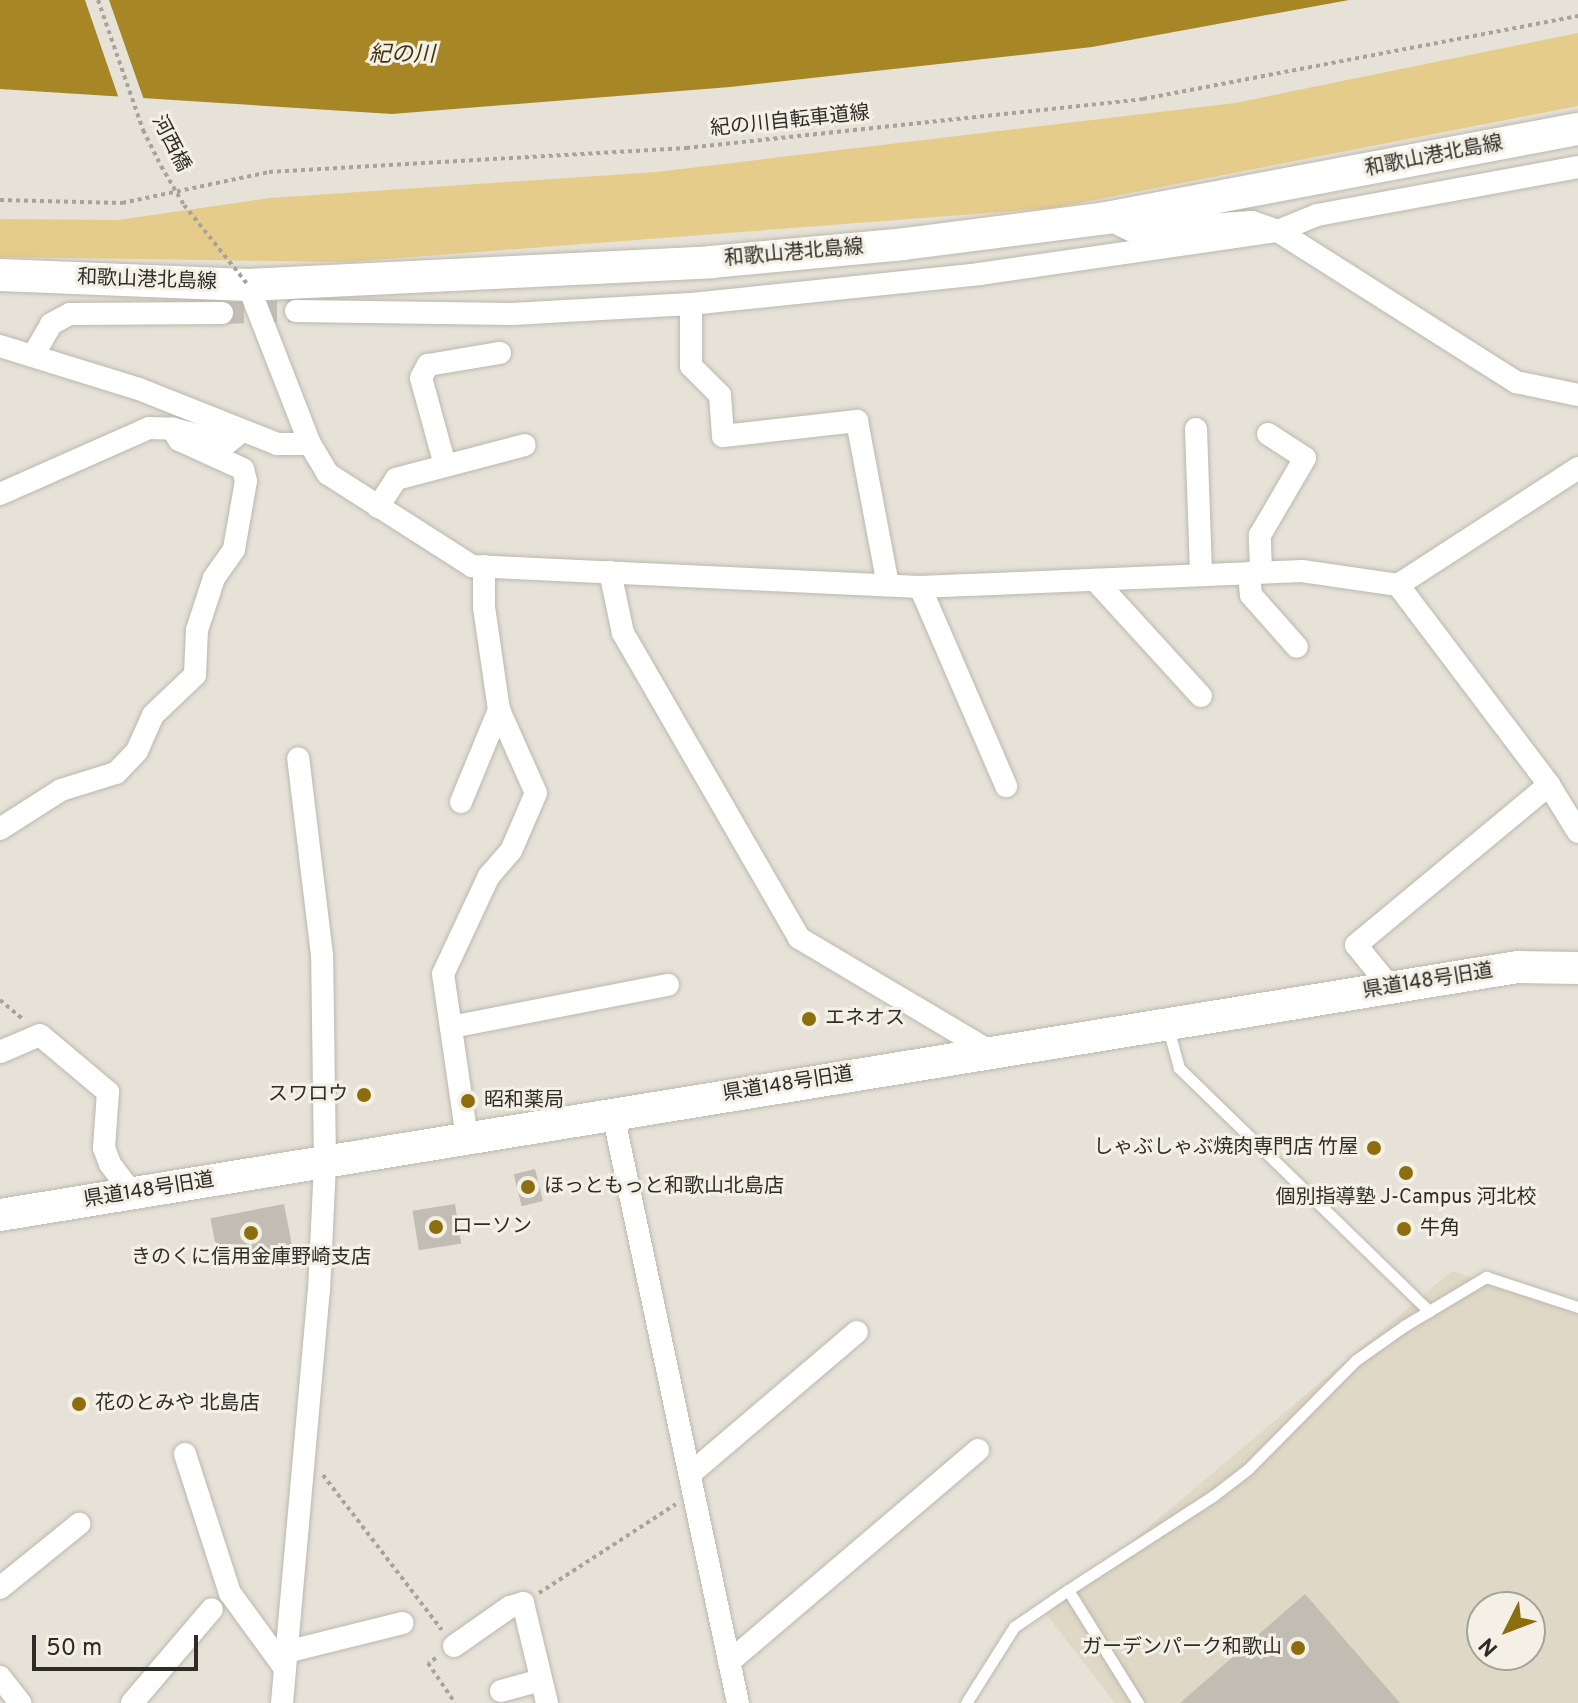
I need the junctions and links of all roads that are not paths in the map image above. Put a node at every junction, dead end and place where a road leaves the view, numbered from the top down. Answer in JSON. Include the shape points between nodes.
{"nodes":[{"id":1,"x":1578,"y":129,"type":"edge"},
{"id":2,"x":1578,"y":167,"type":"edge"},
{"id":3,"x":1106,"y":218,"type":"junction"},
{"id":4,"x":1278,"y":231,"type":"junction"},
{"id":5,"x":0,"y":275,"type":"edge"},
{"id":6,"x":248,"y":285,"type":"junction"},
{"id":7,"x":691,"y":304,"type":"junction"},
{"id":8,"x":296,"y":311,"type":"tunnel mouth"},
{"id":9,"x":222,"y":313,"type":"tunnel mouth"},
{"id":10,"x":0,"y":346,"type":"edge"},
{"id":11,"x":500,"y":353,"type":"dead end"},
{"id":12,"x":34,"y":354,"type":"junction"},
{"id":13,"x":1578,"y":395,"type":"edge"},
{"id":14,"x":173,"y":429,"type":"junction"},
{"id":15,"x":1196,"y":429,"type":"dead end"},
{"id":16,"x":241,"y":432,"type":"junction"},
{"id":17,"x":1268,"y":434,"type":"dead end"},
{"id":18,"x":310,"y":444,"type":"junction"},
{"id":19,"x":525,"y":445,"type":"dead end"},
{"id":20,"x":445,"y":465,"type":"junction"},
{"id":21,"x":1578,"y":468,"type":"edge"},
{"id":22,"x":0,"y":494,"type":"edge"},
{"id":23,"x":378,"y":507,"type":"junction"},
{"id":24,"x":484,"y":566,"type":"junction"},
{"id":25,"x":610,"y":572,"type":"junction"},
{"id":26,"x":1255,"y":572,"type":"junction"},
{"id":27,"x":1201,"y":575,"type":"junction"},
{"id":28,"x":1095,"y":580,"type":"junction"},
{"id":29,"x":888,"y":585,"type":"junction"},
{"id":30,"x":1398,"y":585,"type":"junction"},
{"id":31,"x":920,"y":587,"type":"junction"},
{"id":32,"x":1297,"y":647,"type":"dead end"},
{"id":33,"x":1201,"y":696,"type":"dead end"},
{"id":34,"x":499,"y":710,"type":"junction"},
{"id":35,"x":298,"y":758,"type":"dead end"},
{"id":36,"x":1549,"y":785,"type":"junction"},
{"id":37,"x":1006,"y":786,"type":"dead end"},
{"id":38,"x":461,"y":802,"type":"dead end"},
{"id":39,"x":0,"y":829,"type":"edge"},
{"id":40,"x":1578,"y":832,"type":"edge"},
{"id":41,"x":1578,"y":968,"type":"edge"},
{"id":42,"x":668,"y":985,"type":"dead end"},
{"id":43,"x":1391,"y":988,"type":"junction"},
{"id":44,"x":1167,"y":1023,"type":"junction"},
{"id":45,"x":451,"y":1027,"type":"junction"},
{"id":46,"x":0,"y":1052,"type":"edge"},
{"id":47,"x":991,"y":1052,"type":"junction"},
{"id":48,"x":613,"y":1114,"type":"junction"},
{"id":49,"x":467,"y":1138,"type":"junction"},
{"id":50,"x":325,"y":1163,"type":"junction"},
{"id":51,"x":133,"y":1194,"type":"junction"},
{"id":52,"x":0,"y":1215,"type":"edge"},
{"id":53,"x":1578,"y":1307,"type":"edge"},
{"id":54,"x":1429,"y":1311,"type":"junction"},
{"id":55,"x":857,"y":1332,"type":"dead end"},
{"id":56,"x":978,"y":1450,"type":"dead end"},
{"id":57,"x":185,"y":1454,"type":"dead end"},
{"id":58,"x":692,"y":1484,"type":"junction"},
{"id":59,"x":79,"y":1524,"type":"dead end"},
{"id":60,"x":0,"y":1588,"type":"edge"},
{"id":61,"x":1068,"y":1590,"type":"junction"},
{"id":62,"x":212,"y":1609,"type":"dead end"},
{"id":63,"x":402,"y":1623,"type":"dead end"},
{"id":64,"x":454,"y":1646,"type":"road end"},
{"id":65,"x":285,"y":1660,"type":"junction"},
{"id":66,"x":729,"y":1662,"type":"junction"},
{"id":67,"x":0,"y":1677,"type":"edge"},
{"id":68,"x":541,"y":1680,"type":"junction"},
{"id":69,"x":501,"y":1691,"type":"dead end"},
{"id":70,"x":20,"y":1703,"type":"edge"},
{"id":71,"x":132,"y":1703,"type":"edge"},
{"id":72,"x":282,"y":1703,"type":"edge"},
{"id":73,"x":547,"y":1703,"type":"edge"},
{"id":74,"x":738,"y":1703,"type":"edge"},
{"id":75,"x":966,"y":1703,"type":"edge"},
{"id":76,"x":1138,"y":1703,"type":"edge"}],
"edges":[{"from":1,"to":3,"type":"street","name":"和歌山港北島線"},
{"from":2,"to":4,"type":"street","via":[[1317,215]]},
{"from":3,"to":4,"type":"street","via":[[1131,230],[1252,222]]},
{"from":3,"to":6,"type":"street","name":"和歌山港北島線","via":[[711,262]]},
{"from":4,"to":7,"type":"street","via":[[979,274]]},
{"from":4,"to":13,"type":"street","via":[[1516,382]]},
{"from":5,"to":6,"type":"street","name":"和歌山港北島線"},
{"from":6,"to":18,"type":"street"},
{"from":7,"to":8,"type":"street","via":[[512,314]]},
{"from":7,"to":29,"type":"street","via":[[691,366],[720,395],[723,436],[857,421]]},
{"from":9,"to":12,"type":"street","via":[[70,314],[51,324]]},
{"from":10,"to":12,"type":"street"},
{"from":11,"to":20,"type":"street","via":[[428,365],[421,378]]},
{"from":12,"to":16,"type":"street","via":[[139,389]]},
{"from":14,"to":16,"type":"street","via":[[227,443]]},
{"from":14,"to":22,"type":"street","via":[[149,428]]},
{"from":14,"to":39,"type":"street","via":[[179,440],[243,469],[246,481],[234,549],[214,578],[197,630],[195,675],[153,715],[137,751],[116,773],[61,790]]},
{"from":15,"to":27,"type":"street"},
{"from":16,"to":18,"type":"street","via":[[277,444]]},
{"from":17,"to":26,"type":"street","via":[[1305,458],[1260,535]]},
{"from":18,"to":23,"type":"street","via":[[328,474]]},
{"from":19,"to":20,"type":"street"},
{"from":20,"to":23,"type":"street","via":[[396,479]]},
{"from":21,"to":30,"type":"street"},
{"from":23,"to":24,"type":"street","via":[[472,566]]},
{"from":24,"to":25,"type":"street"},
{"from":24,"to":34,"type":"street","via":[[484,607]]},
{"from":25,"to":29,"type":"street"},
{"from":25,"to":47,"type":"street","via":[[623,633],[799,938]]},
{"from":26,"to":27,"type":"street"},
{"from":26,"to":30,"type":"street","via":[[1302,571]]},
{"from":26,"to":32,"type":"street","via":[[1251,595]]},
{"from":27,"to":28,"type":"street"},
{"from":28,"to":31,"type":"street"},
{"from":28,"to":33,"type":"street"},
{"from":29,"to":31,"type":"street"},
{"from":30,"to":36,"type":"street"},
{"from":31,"to":37,"type":"street"},
{"from":34,"to":38,"type":"street"},
{"from":34,"to":45,"type":"street","via":[[536,793],[511,851],[489,876],[443,974]]},
{"from":35,"to":50,"type":"street","via":[[322,955]]},
{"from":36,"to":40,"type":"street"},
{"from":36,"to":43,"type":"street","via":[[1356,945]]},
{"from":41,"to":43,"type":"street","name":"県道148号旧道","via":[[1518,967]]},
{"from":42,"to":45,"type":"street"},
{"from":43,"to":44,"type":"street","name":"県道148号旧道"},
{"from":44,"to":47,"type":"street","name":"県道148号旧道"},
{"from":44,"to":54,"type":"lane","via":[[1179,1068]]},
{"from":45,"to":49,"type":"street"},
{"from":46,"to":51,"type":"street","via":[[40,1035],[108,1092],[104,1148]]},
{"from":47,"to":48,"type":"street","name":"県道148号旧道"},
{"from":48,"to":49,"type":"street","name":"県道148号旧道"},
{"from":48,"to":58,"type":"street"},
{"from":49,"to":50,"type":"street","name":"県道148号旧道"},
{"from":50,"to":51,"type":"street","name":"県道148号旧道"},
{"from":50,"to":65,"type":"street","via":[[319,1291]]},
{"from":51,"to":52,"type":"street","name":"県道148号旧道"},
{"from":53,"to":54,"type":"lane","via":[[1486,1277]]},
{"from":54,"to":61,"type":"lane","via":[[1356,1360],[1237,1478]]},
{"from":55,"to":58,"type":"street"},
{"from":56,"to":66,"type":"street"},
{"from":57,"to":65,"type":"street","via":[[230,1593]]},
{"from":58,"to":66,"type":"street"},
{"from":59,"to":60,"type":"street"},
{"from":61,"to":75,"type":"lane","via":[[1014,1627]]},
{"from":61,"to":76,"type":"lane"},
{"from":62,"to":71,"type":"street"},
{"from":63,"to":65,"type":"street"},
{"from":64,"to":68,"type":"street","via":[[523,1603]]},
{"from":65,"to":72,"type":"street"},
{"from":66,"to":74,"type":"street"},
{"from":67,"to":70,"type":"street"},
{"from":68,"to":69,"type":"street"},
{"from":68,"to":73,"type":"street"}]}
